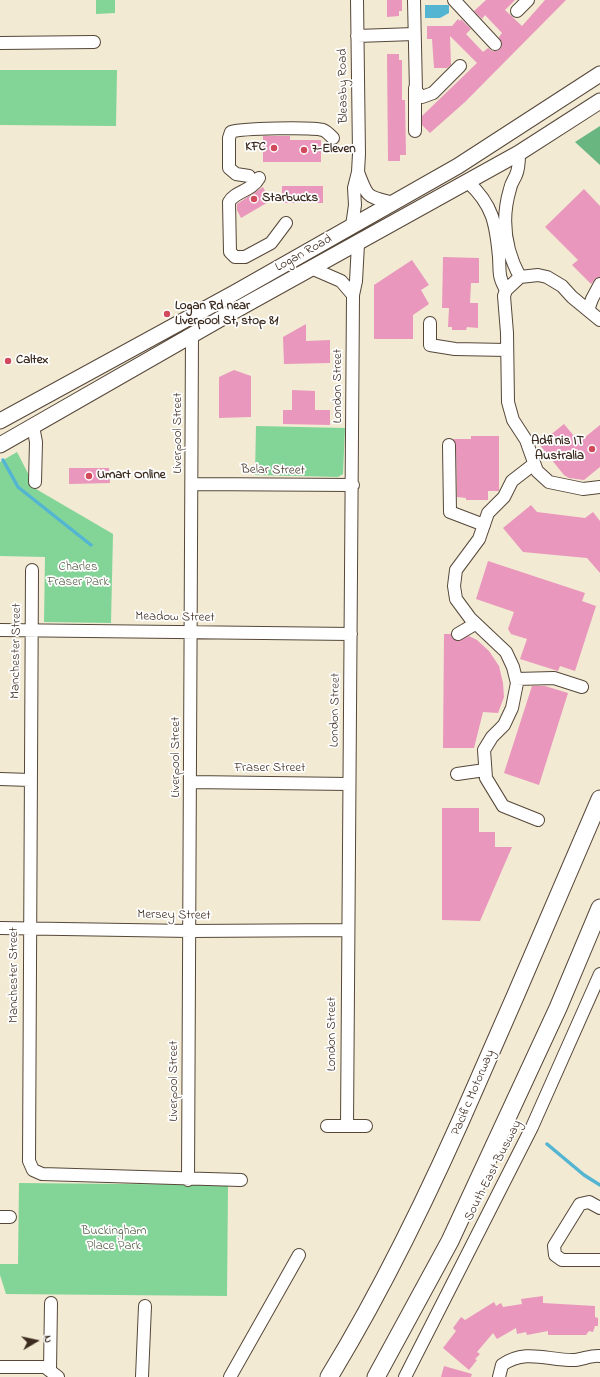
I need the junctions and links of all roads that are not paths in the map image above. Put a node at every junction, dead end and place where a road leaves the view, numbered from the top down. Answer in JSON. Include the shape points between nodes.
{"nodes":[{"id":1,"x":357,"y":0,"type":"edge"},
{"id":2,"x":414,"y":0,"type":"edge"},
{"id":3,"x":454,"y":0,"type":"edge"},
{"id":4,"x":528,"y":0,"type":"edge"},
{"id":5,"x":517,"y":11,"type":"dead end"},
{"id":6,"x":414,"y":34,"type":"junction"},
{"id":7,"x":357,"y":36,"type":"junction"},
{"id":8,"x":0,"y":42,"type":"edge"},
{"id":9,"x":94,"y":42,"type":"dead end"},
{"id":10,"x":494,"y":44,"type":"dead end"},
{"id":11,"x":460,"y":66,"type":"dead end"},
{"id":12,"x":600,"y":74,"type":"edge"},
{"id":13,"x":415,"y":86,"type":"junction"},
{"id":14,"x":600,"y":101,"type":"edge"},
{"id":15,"x":415,"y":131,"type":"dead end"},
{"id":16,"x":333,"y":138,"type":"dead end"},
{"id":17,"x":519,"y":153,"type":"junction"},
{"id":18,"x":358,"y":172,"type":"junction"},
{"id":19,"x":468,"y":182,"type":"junction"},
{"id":20,"x":393,"y":203,"type":"junction"},
{"id":21,"x":286,"y":223,"type":"dead end"},
{"id":22,"x":352,"y":226,"type":"junction"},
{"id":23,"x":358,"y":244,"type":"junction"},
{"id":24,"x":311,"y":268,"type":"junction"},
{"id":25,"x":520,"y":277,"type":"junction"},
{"id":26,"x":600,"y":284,"type":"edge"},
{"id":27,"x":506,"y":290,"type":"junction"},
{"id":28,"x":353,"y":294,"type":"junction"},
{"id":29,"x":588,"y":310,"type":"junction"},
{"id":30,"x":600,"y":320,"type":"edge"},
{"id":31,"x":430,"y":323,"type":"dead end"},
{"id":32,"x":192,"y":335,"type":"junction"},
{"id":33,"x":507,"y":350,"type":"junction"},
{"id":34,"x":0,"y":421,"type":"edge"},
{"id":35,"x":33,"y":426,"type":"junction"},
{"id":36,"x":0,"y":445,"type":"edge"},
{"id":37,"x":449,"y":445,"type":"dead end"},
{"id":38,"x":534,"y":464,"type":"junction"},
{"id":39,"x":35,"y":482,"type":"dead end"},
{"id":40,"x":193,"y":484,"type":"junction"},
{"id":41,"x":352,"y":485,"type":"junction"},
{"id":42,"x":600,"y":487,"type":"edge"},
{"id":43,"x":484,"y":525,"type":"junction"},
{"id":44,"x":32,"y":570,"type":"dead end"},
{"id":45,"x":475,"y":624,"type":"junction"},
{"id":46,"x":0,"y":630,"type":"edge"},
{"id":47,"x":30,"y":631,"type":"junction"},
{"id":48,"x":192,"y":632,"type":"junction"},
{"id":49,"x":351,"y":634,"type":"junction"},
{"id":50,"x":458,"y":634,"type":"dead end"},
{"id":51,"x":516,"y":679,"type":"junction"},
{"id":52,"x":582,"y":687,"type":"dead end"},
{"id":53,"x":485,"y":770,"type":"junction"},
{"id":54,"x":457,"y":774,"type":"dead end"},
{"id":55,"x":0,"y":779,"type":"edge"},
{"id":56,"x":30,"y":780,"type":"junction"},
{"id":57,"x":191,"y":782,"type":"junction"},
{"id":58,"x":349,"y":784,"type":"junction"},
{"id":59,"x":600,"y":799,"type":"edge"},
{"id":60,"x":538,"y":820,"type":"dead end"},
{"id":61,"x":600,"y":908,"type":"edge"},
{"id":62,"x":0,"y":928,"type":"edge"},
{"id":63,"x":29,"y":928,"type":"junction"},
{"id":64,"x":348,"y":930,"type":"junction"},
{"id":65,"x":190,"y":931,"type":"junction"},
{"id":66,"x":600,"y":974,"type":"edge"},
{"id":67,"x":327,"y":1126,"type":"dead end"},
{"id":68,"x":347,"y":1126,"type":"junction"},
{"id":69,"x":366,"y":1126,"type":"dead end"},
{"id":70,"x":188,"y":1180,"type":"junction"},
{"id":71,"x":241,"y":1180,"type":"dead end"},
{"id":72,"x":600,"y":1208,"type":"edge"},
{"id":73,"x":298,"y":1256,"type":"dead end"},
{"id":74,"x":600,"y":1260,"type":"edge"},
{"id":75,"x":50,"y":1303,"type":"dead end"},
{"id":76,"x":145,"y":1306,"type":"dead end"},
{"id":77,"x":600,"y":1356,"type":"edge"},
{"id":78,"x":587,"y":1358,"type":"junction"},
{"id":79,"x":600,"y":1362,"type":"edge"},
{"id":80,"x":0,"y":1367,"type":"edge"},
{"id":81,"x":54,"y":1374,"type":"edge"},
{"id":82,"x":142,"y":1377,"type":"edge"},
{"id":83,"x":230,"y":1377,"type":"edge"},
{"id":84,"x":329,"y":1377,"type":"edge"},
{"id":85,"x":376,"y":1377,"type":"edge"},
{"id":86,"x":405,"y":1377,"type":"edge"},
{"id":87,"x":499,"y":1377,"type":"edge"}],
"edges":[{"from":1,"to":7,"type":"street","name":"Bleasby Road"},
{"from":2,"to":6,"type":"street"},
{"from":3,"to":10,"type":"street"},
{"from":4,"to":5,"type":"street"},
{"from":6,"to":7,"type":"street"},
{"from":6,"to":13,"type":"street"},
{"from":7,"to":18,"type":"street","name":"Bleasby Road"},
{"from":8,"to":9,"type":"street"},
{"from":11,"to":13,"type":"street","via":[[427,96],[419,96]]},
{"from":12,"to":20,"type":"main road","name":"Logan Road","via":[[495,143]]},
{"from":13,"to":15,"type":"street"},
{"from":14,"to":17,"type":"main road","name":"Logan Road"},
{"from":16,"to":21,"type":"street","via":[[320,129],[256,129],[231,132],[229,168],[236,174],[254,177],[253,187],[230,202],[230,252],[234,257],[245,257],[271,243]]},
{"from":17,"to":19,"type":"main road","name":"Logan Road"},
{"from":17,"to":25,"type":"street","via":[[517,174],[507,198],[505,220],[506,238]]},
{"from":18,"to":20,"type":"street","name":"Bleasby Road","via":[[368,196]]},
{"from":18,"to":22,"type":"street","name":"Bleasby Road","via":[[354,188]]},
{"from":19,"to":23,"type":"main road","name":"Logan Road"},
{"from":19,"to":27,"type":"street","via":[[487,202],[491,212],[496,234],[500,279]]},
{"from":20,"to":22,"type":"main road","name":"Logan Road"},
{"from":22,"to":34,"type":"main road","name":"Logan Road"},
{"from":23,"to":24,"type":"main road","name":"Logan Road"},
{"from":23,"to":28,"type":"street","name":"London Street"},
{"from":24,"to":28,"type":"street","via":[[342,281]]},
{"from":24,"to":32,"type":"main road","name":"Logan Road"},
{"from":25,"to":27,"type":"street"},
{"from":25,"to":29,"type":"street","via":[[547,277],[562,286]]},
{"from":26,"to":29,"type":"street"},
{"from":27,"to":33,"type":"street","via":[[504,296]]},
{"from":28,"to":41,"type":"street","name":"London Street"},
{"from":29,"to":30,"type":"street"},
{"from":31,"to":33,"type":"street","via":[[430,345],[455,349]]},
{"from":32,"to":35,"type":"main road","name":"Logan Road"},
{"from":32,"to":40,"type":"street","name":"Liverpool Street"},
{"from":33,"to":38,"type":"street","via":[[508,402],[513,420],[526,440]]},
{"from":35,"to":36,"type":"main road","name":"Logan Road"},
{"from":35,"to":39,"type":"street","via":[[36,442]]},
{"from":37,"to":43,"type":"street","via":[[450,512]]},
{"from":38,"to":42,"type":"street","via":[[549,482],[583,489]]},
{"from":38,"to":43,"type":"street","via":[[512,481],[504,497],[488,514]]},
{"from":40,"to":41,"type":"street","name":"Belar Street"},
{"from":40,"to":48,"type":"street","name":"Liverpool Street"},
{"from":41,"to":49,"type":"street","name":"London Street"},
{"from":43,"to":45,"type":"street","via":[[479,539],[456,570],[454,586],[456,600]]},
{"from":44,"to":47,"type":"street","name":"Manchester Street"},
{"from":45,"to":50,"type":"street"},
{"from":45,"to":51,"type":"street","via":[[506,652]]},
{"from":46,"to":47,"type":"street","name":"Meadow Street"},
{"from":47,"to":48,"type":"street","name":"Meadow Street"},
{"from":47,"to":56,"type":"street","name":"Manchester Street"},
{"from":48,"to":49,"type":"street","name":"Meadow Street"},
{"from":48,"to":57,"type":"street","name":"Liverpool Street"},
{"from":49,"to":58,"type":"street","name":"London Street"},
{"from":51,"to":52,"type":"street","via":[[554,678]]},
{"from":51,"to":53,"type":"street","via":[[512,708],[504,726],[492,737],[484,750]]},
{"from":53,"to":54,"type":"street"},
{"from":53,"to":60,"type":"street","via":[[486,778],[503,806]]},
{"from":55,"to":56,"type":"street"},
{"from":56,"to":63,"type":"street","name":"Manchester Street"},
{"from":57,"to":58,"type":"street","name":"Fraser Street"},
{"from":57,"to":65,"type":"street","name":"Liverpool Street"},
{"from":58,"to":64,"type":"street","name":"London Street"},
{"from":59,"to":84,"type":"highway","name":"Pacific Motorway","via":[[455,1137],[354,1337]]},
{"from":61,"to":85,"type":"highway","via":[[558,1008],[450,1240]]},
{"from":62,"to":63,"type":"street","name":"Mersey Street"},
{"from":63,"to":65,"type":"street","name":"Mersey Street"},
{"from":63,"to":70,"type":"street","name":"Manchester Street","via":[[29,1161],[33,1170],[42,1174]]},
{"from":64,"to":65,"type":"street","name":"Mersey Street"},
{"from":64,"to":68,"type":"street","name":"London Street"},
{"from":65,"to":70,"type":"street","name":"Liverpool Street"},
{"from":66,"to":86,"type":"street","name":"South East Busway","via":[[532,1127]]},
{"from":67,"to":68,"type":"street"},
{"from":68,"to":69,"type":"street"},
{"from":70,"to":71,"type":"street","name":"Manchester Street"},
{"from":72,"to":74,"type":"street","via":[[589,1202],[580,1204],[554,1246],[555,1255],[562,1260]]},
{"from":73,"to":83,"type":"street"},
{"from":75,"to":81,"type":"street"},
{"from":76,"to":82,"type":"street"},
{"from":77,"to":78,"type":"street"},
{"from":78,"to":79,"type":"street"},
{"from":78,"to":87,"type":"street","via":[[574,1360],[533,1355],[518,1357],[502,1366]]},
{"from":80,"to":81,"type":"street","via":[[45,1367]]}]}
